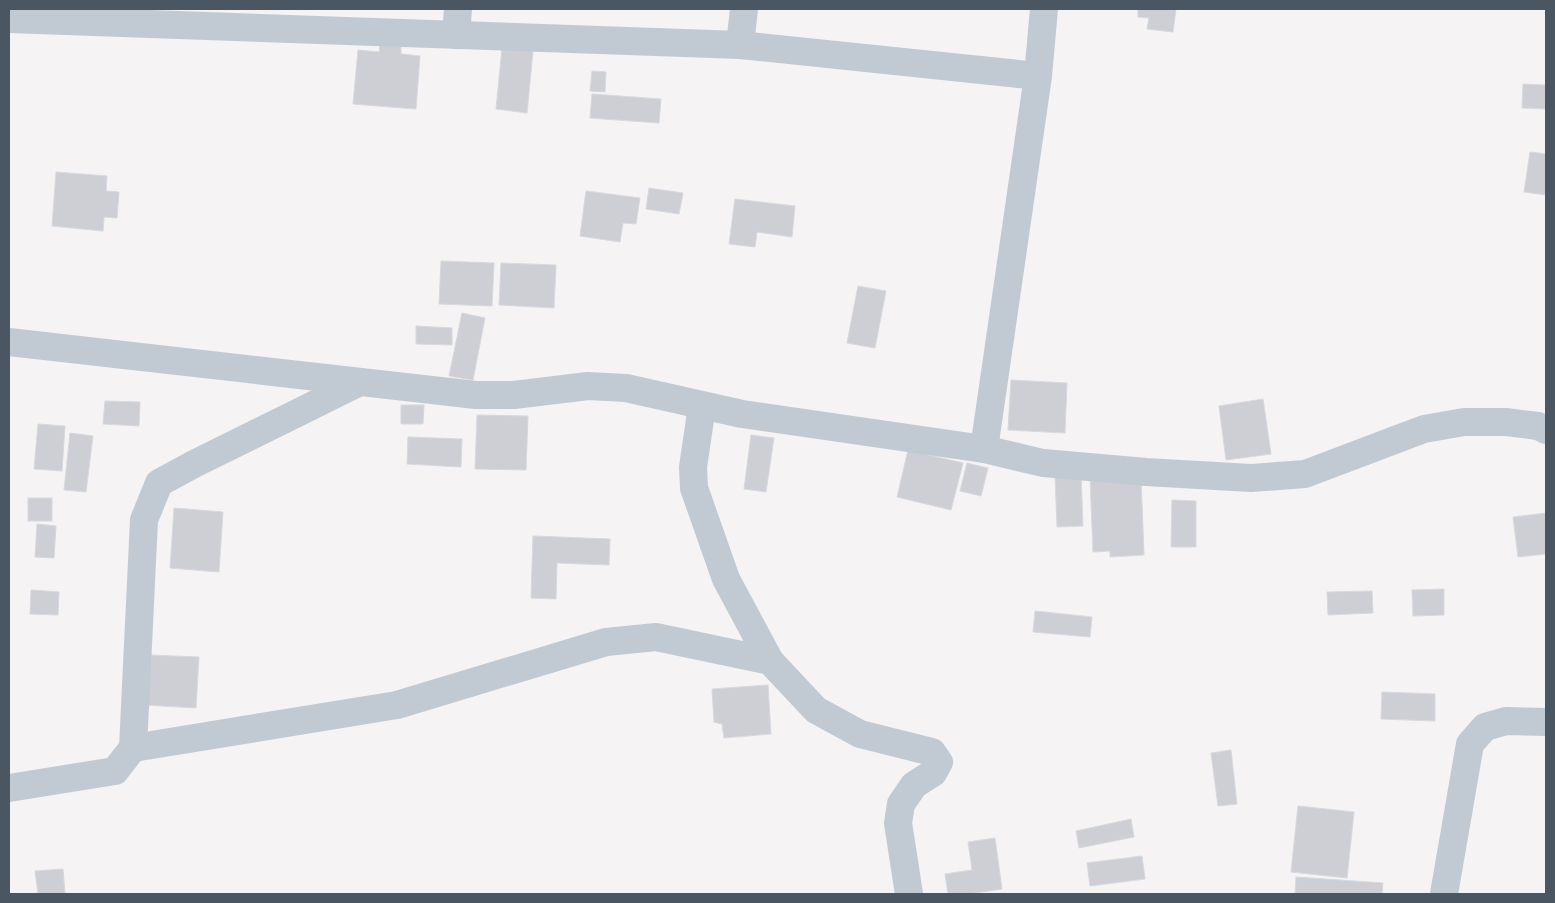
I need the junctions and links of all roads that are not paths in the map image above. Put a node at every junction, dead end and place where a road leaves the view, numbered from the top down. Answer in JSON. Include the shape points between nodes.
{"nodes":[{"id":1,"x":744,"y":9,"type":"edge"},
{"id":2,"x":1044,"y":9,"type":"edge"},
{"id":3,"x":9,"y":19,"type":"edge"},
{"id":4,"x":457,"y":22,"type":"edge"},
{"id":5,"x":740,"y":45,"type":"junction"},
{"id":6,"x":1038,"y":76,"type":"junction"},
{"id":7,"x":9,"y":342,"type":"edge"},
{"id":8,"x":360,"y":382,"type":"junction"},
{"id":9,"x":702,"y":406,"type":"junction"},
{"id":10,"x":1546,"y":430,"type":"edge"},
{"id":11,"x":984,"y":449,"type":"junction"},
{"id":12,"x":770,"y":661,"type":"junction"},
{"id":13,"x":1546,"y":722,"type":"edge"},
{"id":14,"x":133,"y":748,"type":"junction"},
{"id":15,"x":9,"y":788,"type":"edge"},
{"id":16,"x":909,"y":894,"type":"edge"},
{"id":17,"x":1444,"y":894,"type":"edge"}],
"edges":[{"from":1,"to":5,"type":"street"},
{"from":2,"to":6,"type":"street"},
{"from":3,"to":4,"type":"street"},
{"from":4,"to":5,"type":"street"},
{"from":5,"to":6,"type":"street"},
{"from":6,"to":11,"type":"street"},
{"from":7,"to":8,"type":"street"},
{"from":8,"to":9,"type":"street","via":[[476,395],[514,395],[588,386],[626,388]]},
{"from":8,"to":14,"type":"street","via":[[159,483],[144,520]]},
{"from":9,"to":11,"type":"street"},
{"from":9,"to":12,"type":"street","via":[[693,467],[694,488],[726,580]]},
{"from":10,"to":11,"type":"street","via":[[1506,422],[1464,422],[1424,429],[1305,474],[1251,478],[1043,463]]},
{"from":12,"to":14,"type":"street","via":[[656,638],[606,642],[397,705]]},
{"from":12,"to":16,"type":"street","via":[[816,710],[860,734],[932,752],[939,762],[933,772],[914,785],[901,804],[898,823]]},
{"from":13,"to":17,"type":"street","via":[[1506,720],[1485,727],[1470,744]]},
{"from":14,"to":15,"type":"street","via":[[115,771]]}]}
